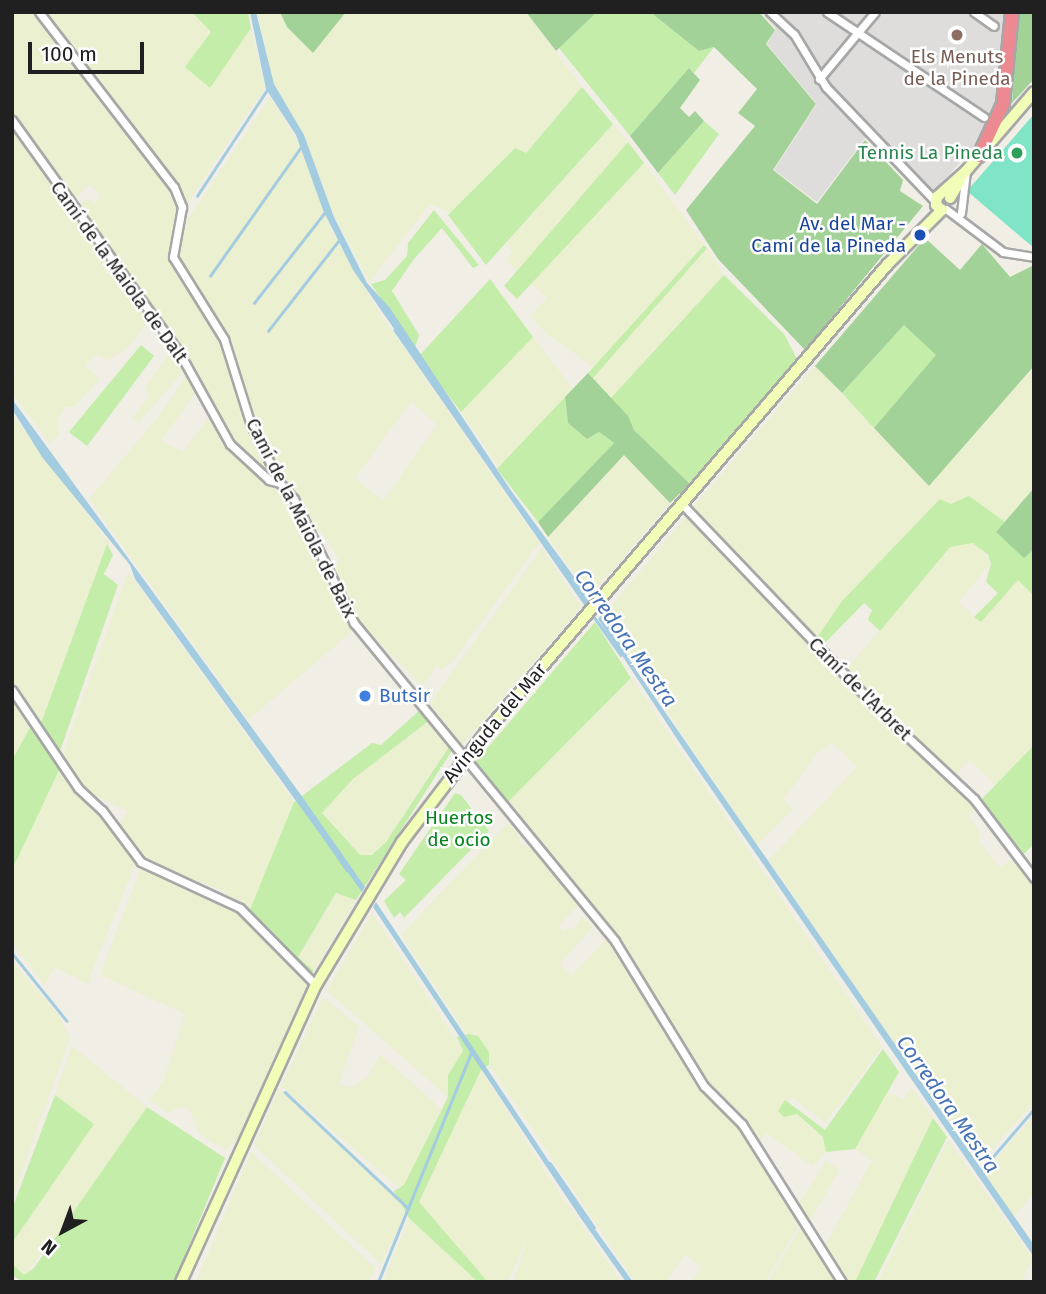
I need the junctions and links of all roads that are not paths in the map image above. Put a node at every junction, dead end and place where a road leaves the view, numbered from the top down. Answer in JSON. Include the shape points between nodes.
{"nodes":[{"id":1,"x":39,"y":12,"type":"edge"},
{"id":2,"x":770,"y":12,"type":"edge"},
{"id":3,"x":827,"y":12,"type":"edge"},
{"id":4,"x":875,"y":12,"type":"edge"},
{"id":5,"x":974,"y":12,"type":"edge"},
{"id":6,"x":1012,"y":12,"type":"edge"},
{"id":7,"x":994,"y":26,"type":"dead end"},
{"id":8,"x":858,"y":32,"type":"junction"},
{"id":9,"x":819,"y":79,"type":"junction"},
{"id":10,"x":1034,"y":92,"type":"edge"},
{"id":11,"x":984,"y":117,"type":"dead end"},
{"id":12,"x":12,"y":120,"type":"edge"},
{"id":13,"x":979,"y":156,"type":"junction"},
{"id":14,"x":966,"y":171,"type":"junction"},
{"id":15,"x":943,"y":202,"type":"junction"},
{"id":16,"x":961,"y":213,"type":"junction"},
{"id":17,"x":973,"y":229,"type":"junction"},
{"id":18,"x":1034,"y":257,"type":"edge"},
{"id":19,"x":280,"y":483,"type":"junction"},
{"id":20,"x":682,"y":504,"type":"junction"},
{"id":21,"x":12,"y":690,"type":"edge"},
{"id":22,"x":464,"y":758,"type":"junction"},
{"id":23,"x":1034,"y":878,"type":"edge"},
{"id":24,"x":316,"y":985,"type":"junction"},
{"id":25,"x":181,"y":1282,"type":"edge"},
{"id":26,"x":842,"y":1282,"type":"edge"}],
"edges":[{"from":1,"to":19,"type":"street","name":"Camí de la Maiola de Baix","via":[[174,187],[182,207],[173,257],[223,339],[251,425]]},
{"from":2,"to":9,"type":"street","via":[[794,34]]},
{"from":3,"to":8,"type":"street"},
{"from":4,"to":8,"type":"street"},
{"from":5,"to":7,"type":"street"},
{"from":6,"to":13,"type":"highway","via":[[1003,104]]},
{"from":8,"to":9,"type":"street"},
{"from":8,"to":11,"type":"street"},
{"from":9,"to":15,"type":"street"},
{"from":10,"to":13,"type":"street","name":"Avinguda del Mar"},
{"from":12,"to":19,"type":"street","name":"Camí de la Maiola de Dalt","via":[[179,352],[230,444],[269,480]]},
{"from":13,"to":14,"type":"street","name":"Avinguda del Mar"},
{"from":14,"to":15,"type":"street","name":"Avinguda del Mar"},
{"from":14,"to":16,"type":"street"},
{"from":15,"to":16,"type":"street"},
{"from":15,"to":17,"type":"street"},
{"from":15,"to":20,"type":"street","name":"Avinguda del Mar"},
{"from":16,"to":17,"type":"street"},
{"from":17,"to":18,"type":"street","via":[[1013,257]]},
{"from":19,"to":22,"type":"street","name":"Camí de la Maiola de Baix","via":[[294,499],[354,623]]},
{"from":20,"to":22,"type":"street","name":"Avinguda del Mar"},
{"from":20,"to":23,"type":"street","name":"Camí de l'Arbret","via":[[879,710],[974,799]]},
{"from":21,"to":24,"type":"street","via":[[78,788],[102,810],[141,862],[240,908]]},
{"from":22,"to":24,"type":"street","name":"Avinguda del Mar","via":[[372,887]]},
{"from":22,"to":26,"type":"street","name":"Camí de la Maiola de Baix","via":[[615,941],[704,1086],[742,1124]]},
{"from":24,"to":25,"type":"street","name":"Avinguda del Mar"}]}
